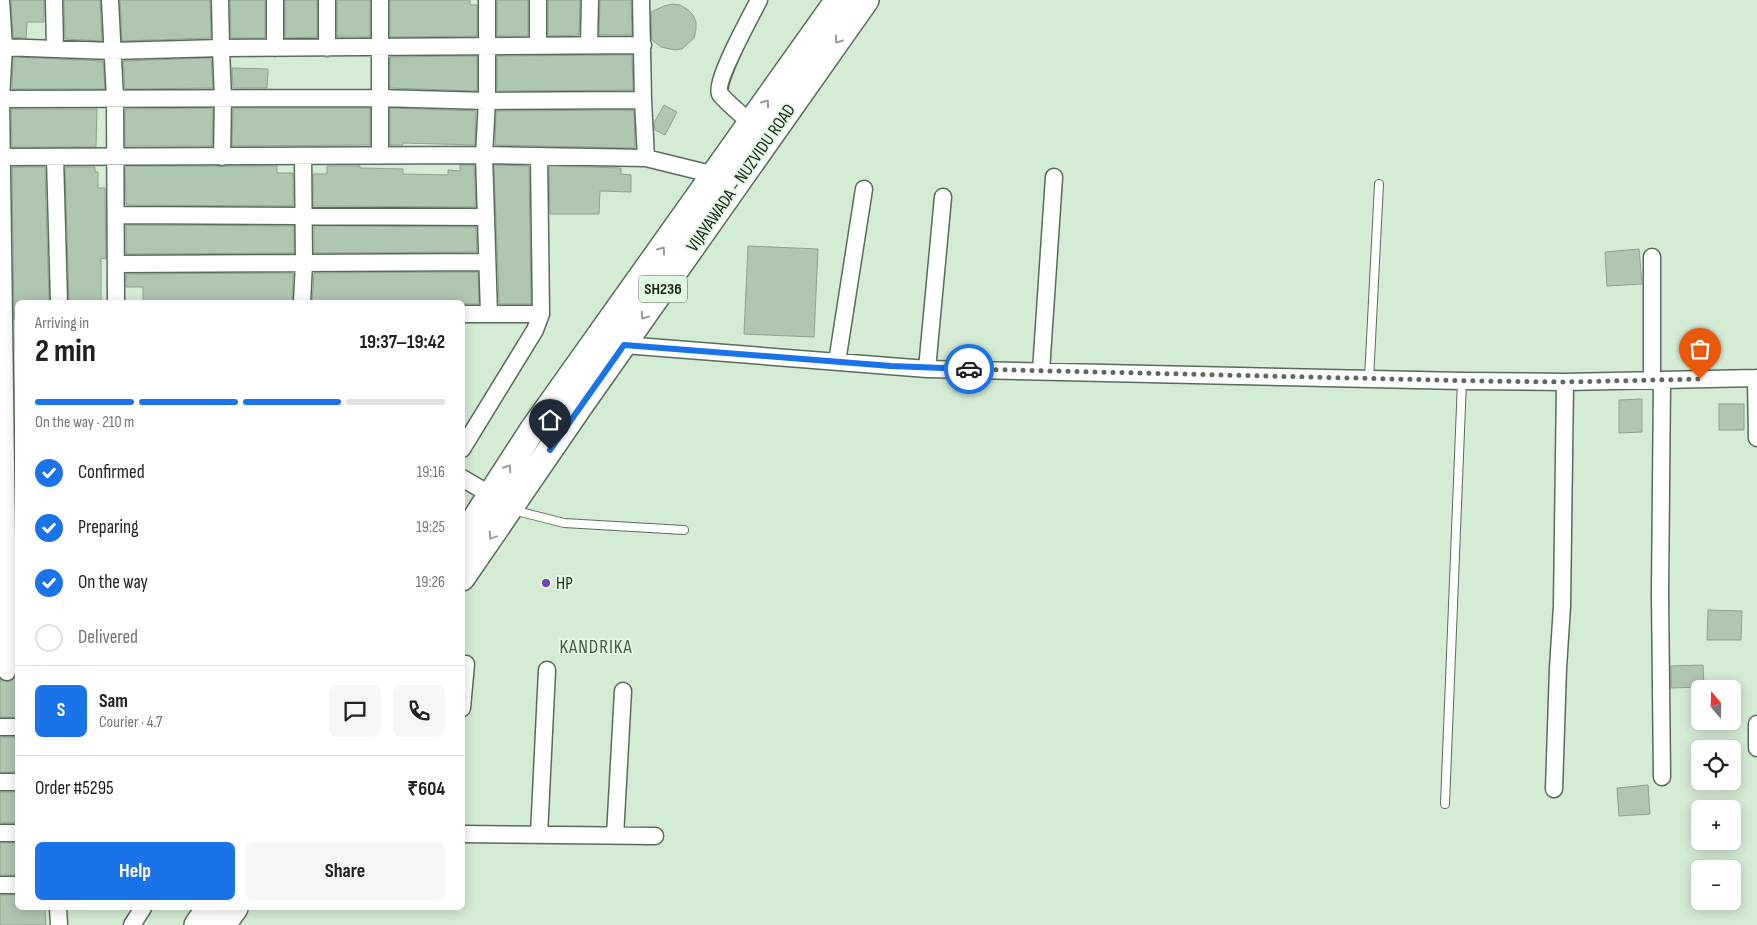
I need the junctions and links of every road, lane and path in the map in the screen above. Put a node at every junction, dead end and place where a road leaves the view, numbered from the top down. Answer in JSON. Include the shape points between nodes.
{"nodes":[{"id":1,"x":1,"y":0,"type":"edge"},
{"id":2,"x":54,"y":0,"type":"edge"},
{"id":3,"x":110,"y":0,"type":"edge"},
{"id":4,"x":220,"y":0,"type":"edge"},
{"id":5,"x":274,"y":0,"type":"edge"},
{"id":6,"x":327,"y":0,"type":"edge"},
{"id":7,"x":380,"y":0,"type":"edge"},
{"id":8,"x":487,"y":0,"type":"edge"},
{"id":9,"x":538,"y":0,"type":"edge"},
{"id":10,"x":590,"y":0,"type":"edge"},
{"id":11,"x":642,"y":0,"type":"edge"},
{"id":12,"x":759,"y":0,"type":"edge"},
{"id":13,"x":838,"y":0,"type":"edge"},
{"id":14,"x":866,"y":0,"type":"edge"},
{"id":15,"x":643,"y":45,"type":"junction"},
{"id":16,"x":488,"y":46,"type":"junction"},
{"id":17,"x":538,"y":46,"type":"junction"},
{"id":18,"x":589,"y":46,"type":"junction"},
{"id":19,"x":2,"y":47,"type":"edge"},
{"id":20,"x":221,"y":48,"type":"junction"},
{"id":21,"x":275,"y":48,"type":"junction"},
{"id":22,"x":327,"y":48,"type":"junction"},
{"id":23,"x":380,"y":48,"type":"junction"},
{"id":24,"x":55,"y":49,"type":"junction"},
{"id":25,"x":112,"y":51,"type":"junction"},
{"id":26,"x":115,"y":98,"type":"junction"},
{"id":27,"x":379,"y":98,"type":"junction"},
{"id":28,"x":223,"y":99,"type":"junction"},
{"id":29,"x":0,"y":100,"type":"edge"},
{"id":30,"x":643,"y":100,"type":"junction"},
{"id":31,"x":487,"y":101,"type":"junction"},
{"id":32,"x":747,"y":119,"type":"junction"},
{"id":33,"x":484,"y":155,"type":"junction"},
{"id":34,"x":115,"y":156,"type":"junction"},
{"id":35,"x":303,"y":156,"type":"junction"},
{"id":36,"x":380,"y":156,"type":"junction"},
{"id":37,"x":539,"y":156,"type":"junction"},
{"id":38,"x":1,"y":157,"type":"edge"},
{"id":39,"x":56,"y":157,"type":"junction"},
{"id":40,"x":222,"y":157,"type":"junction"},
{"id":41,"x":646,"y":158,"type":"junction"},
{"id":42,"x":706,"y":172,"type":"junction"},
{"id":43,"x":1054,"y":177,"type":"dead end"},
{"id":44,"x":1379,"y":184,"type":"dead end"},
{"id":45,"x":864,"y":189,"type":"dead end"},
{"id":46,"x":943,"y":197,"type":"dead end"},
{"id":47,"x":116,"y":215,"type":"junction"},
{"id":48,"x":304,"y":216,"type":"junction"},
{"id":49,"x":485,"y":216,"type":"junction"},
{"id":50,"x":2,"y":217,"type":"edge"},
{"id":51,"x":1652,"y":257,"type":"dead end"},
{"id":52,"x":486,"y":262,"type":"junction"},
{"id":53,"x":304,"y":263,"type":"junction"},
{"id":54,"x":116,"y":264,"type":"junction"},
{"id":55,"x":2,"y":272,"type":"edge"},
{"id":56,"x":59,"y":300,"type":"edge"},
{"id":57,"x":116,"y":300,"type":"edge"},
{"id":58,"x":302,"y":300,"type":"edge"},
{"id":59,"x":465,"y":314,"type":"edge"},
{"id":60,"x":489,"y":314,"type":"junction"},
{"id":61,"x":541,"y":314,"type":"junction"},
{"id":62,"x":7,"y":326,"type":"edge"},
{"id":63,"x":624,"y":345,"type":"junction"},
{"id":64,"x":837,"y":362,"type":"junction"},
{"id":65,"x":927,"y":368,"type":"junction"},
{"id":66,"x":1040,"y":371,"type":"junction"},
{"id":67,"x":1756,"y":378,"type":"edge"},
{"id":68,"x":1368,"y":379,"type":"junction"},
{"id":69,"x":1657,"y":380,"type":"junction"},
{"id":70,"x":1462,"y":381,"type":"junction"},
{"id":71,"x":1565,"y":382,"type":"junction"},
{"id":72,"x":1757,"y":438,"type":"edge"},
{"id":73,"x":465,"y":444,"type":"edge"},
{"id":74,"x":8,"y":471,"type":"edge"},
{"id":75,"x":465,"y":480,"type":"edge"},
{"id":76,"x":494,"y":498,"type":"junction"},
{"id":77,"x":684,"y":530,"type":"dead end"},
{"id":78,"x":465,"y":535,"type":"edge"},
{"id":79,"x":3,"y":537,"type":"edge"},
{"id":80,"x":465,"y":570,"type":"edge"},
{"id":81,"x":3,"y":583,"type":"edge"},
{"id":82,"x":466,"y":664,"type":"dead end"},
{"id":83,"x":547,"y":670,"type":"dead end"},
{"id":84,"x":8,"y":672,"type":"edge"},
{"id":85,"x":465,"y":675,"type":"edge"},
{"id":86,"x":623,"y":691,"type":"dead end"},
{"id":87,"x":1757,"y":724,"type":"edge"},
{"id":88,"x":0,"y":726,"type":"edge"},
{"id":89,"x":15,"y":727,"type":"edge"},
{"id":90,"x":1757,"y":748,"type":"edge"},
{"id":91,"x":1662,"y":776,"type":"dead end"},
{"id":92,"x":0,"y":782,"type":"edge"},
{"id":93,"x":15,"y":782,"type":"edge"},
{"id":94,"x":1554,"y":789,"type":"dead end"},
{"id":95,"x":1445,"y":804,"type":"dead end"},
{"id":96,"x":0,"y":833,"type":"edge"},
{"id":97,"x":15,"y":833,"type":"edge"},
{"id":98,"x":465,"y":834,"type":"edge"},
{"id":99,"x":539,"y":835,"type":"junction"},
{"id":100,"x":615,"y":836,"type":"junction"},
{"id":101,"x":655,"y":836,"type":"dead end"},
{"id":102,"x":0,"y":885,"type":"edge"},
{"id":103,"x":15,"y":885,"type":"edge"},
{"id":104,"x":58,"y":910,"type":"edge"},
{"id":105,"x":142,"y":910,"type":"edge"},
{"id":106,"x":208,"y":910,"type":"edge"},
{"id":107,"x":234,"y":910,"type":"edge"},
{"id":108,"x":59,"y":925,"type":"edge"},
{"id":109,"x":132,"y":925,"type":"edge"},
{"id":110,"x":197,"y":925,"type":"edge"},
{"id":111,"x":223,"y":925,"type":"edge"}],
"edges":[{"from":1,"to":19,"type":"street"},
{"from":2,"to":24,"type":"street"},
{"from":3,"to":25,"type":"street"},
{"from":4,"to":20,"type":"street"},
{"from":5,"to":21,"type":"street"},
{"from":6,"to":22,"type":"street"},
{"from":7,"to":23,"type":"street"},
{"from":8,"to":16,"type":"street"},
{"from":9,"to":17,"type":"street"},
{"from":10,"to":18,"type":"street"},
{"from":11,"to":15,"type":"street"},
{"from":12,"to":32,"type":"street","via":[[719,86],[720,94]]},
{"from":32,"to":13,"type":"main road","name":"VIJAYAWADA - NUZVIDU ROAD","number":"SH236","one_way":true},
{"from":14,"to":63,"type":"main road","name":"VIJAYAWADA - NUZVIDU ROAD","number":"SH236","one_way":true},
{"from":15,"to":18,"type":"street"},
{"from":15,"to":30,"type":"street"},
{"from":16,"to":17,"type":"street"},
{"from":16,"to":23,"type":"street"},
{"from":16,"to":31,"type":"street"},
{"from":17,"to":18,"type":"street"},
{"from":19,"to":24,"type":"street"},
{"from":19,"to":29,"type":"street"},
{"from":20,"to":21,"type":"street"},
{"from":20,"to":25,"type":"street"},
{"from":20,"to":28,"type":"street"},
{"from":21,"to":22,"type":"street"},
{"from":22,"to":23,"type":"street"},
{"from":23,"to":27,"type":"street"},
{"from":24,"to":25,"type":"street"},
{"from":25,"to":26,"type":"street"},
{"from":26,"to":28,"type":"street"},
{"from":26,"to":29,"type":"street"},
{"from":26,"to":34,"type":"street"},
{"from":27,"to":28,"type":"street"},
{"from":27,"to":31,"type":"street"},
{"from":27,"to":36,"type":"street"},
{"from":28,"to":40,"type":"street"},
{"from":29,"to":38,"type":"street"},
{"from":30,"to":31,"type":"street"},
{"from":30,"to":41,"type":"street"},
{"from":31,"to":33,"type":"street"},
{"from":32,"to":42,"type":"main road","name":"VIJAYAWADA - NUZVIDU ROAD","number":"SH236"},
{"from":33,"to":36,"type":"street"},
{"from":33,"to":37,"type":"street"},
{"from":33,"to":49,"type":"street"},
{"from":34,"to":39,"type":"street"},
{"from":34,"to":40,"type":"street"},
{"from":34,"to":47,"type":"street"},
{"from":35,"to":36,"type":"street"},
{"from":35,"to":40,"type":"street"},
{"from":35,"to":48,"type":"street"},
{"from":37,"to":41,"type":"street"},
{"from":37,"to":61,"type":"street"},
{"from":38,"to":39,"type":"street"},
{"from":38,"to":50,"type":"street"},
{"from":39,"to":56,"type":"street"},
{"from":41,"to":42,"type":"street"},
{"from":76,"to":42,"type":"main road","name":"VIJAYAWADA - NUZVIDU ROAD","number":"SH236","one_way":true,"via":[[533,429]]},
{"from":43,"to":66,"type":"street"},
{"from":44,"to":68,"type":"lane"},
{"from":45,"to":64,"type":"street"},
{"from":46,"to":65,"type":"street"},
{"from":47,"to":48,"type":"street"},
{"from":47,"to":54,"type":"street"},
{"from":48,"to":49,"type":"street"},
{"from":48,"to":53,"type":"street"},
{"from":49,"to":52,"type":"street"},
{"from":50,"to":55,"type":"street"},
{"from":51,"to":69,"type":"street"},
{"from":52,"to":53,"type":"street"},
{"from":52,"to":60,"type":"street"},
{"from":53,"to":54,"type":"street"},
{"from":53,"to":58,"type":"street"},
{"from":54,"to":57,"type":"street"},
{"from":55,"to":62,"type":"street"},
{"from":59,"to":60,"type":"street"},
{"from":60,"to":61,"type":"street"},
{"from":61,"to":73,"type":"street","via":[[535,330]]},
{"from":62,"to":74,"type":"street"},
{"from":63,"to":64,"type":"street"},
{"from":63,"to":76,"type":"main road","name":"VIJAYAWADA - NUZVIDU ROAD","number":"SH236"},
{"from":64,"to":65,"type":"street"},
{"from":65,"to":66,"type":"street"},
{"from":66,"to":68,"type":"street"},
{"from":67,"to":69,"type":"street"},
{"from":67,"to":72,"type":"street"},
{"from":68,"to":70,"type":"street"},
{"from":69,"to":71,"type":"street"},
{"from":69,"to":91,"type":"street"},
{"from":70,"to":71,"type":"street"},
{"from":70,"to":95,"type":"lane"},
{"from":71,"to":94,"type":"street","via":[[1562,606]]},
{"from":74,"to":79,"type":"street"},
{"from":75,"to":76,"type":"street"},
{"from":76,"to":77,"type":"lane","via":[[564,523]]},
{"from":76,"to":78,"type":"main road","name":"VIJAYAWADA - NUZVIDU ROAD","number":"SH236"},
{"from":76,"to":80,"type":"main road","name":"VIJAYAWADA - NUZVIDU ROAD","number":"SH236","one_way":true},
{"from":79,"to":81,"type":"street"},
{"from":81,"to":84,"type":"street"},
{"from":82,"to":85,"type":"street"},
{"from":83,"to":99,"type":"street"},
{"from":86,"to":100,"type":"street"},
{"from":87,"to":90,"type":"street"},
{"from":88,"to":89,"type":"street"},
{"from":92,"to":93,"type":"street"},
{"from":96,"to":97,"type":"street"},
{"from":98,"to":99,"type":"street"},
{"from":99,"to":100,"type":"street"},
{"from":100,"to":101,"type":"street"},
{"from":102,"to":103,"type":"street"},
{"from":104,"to":108,"type":"street"},
{"from":105,"to":109,"type":"street"},
{"from":106,"to":110,"type":"main road"},
{"from":107,"to":111,"type":"main road"}]}
